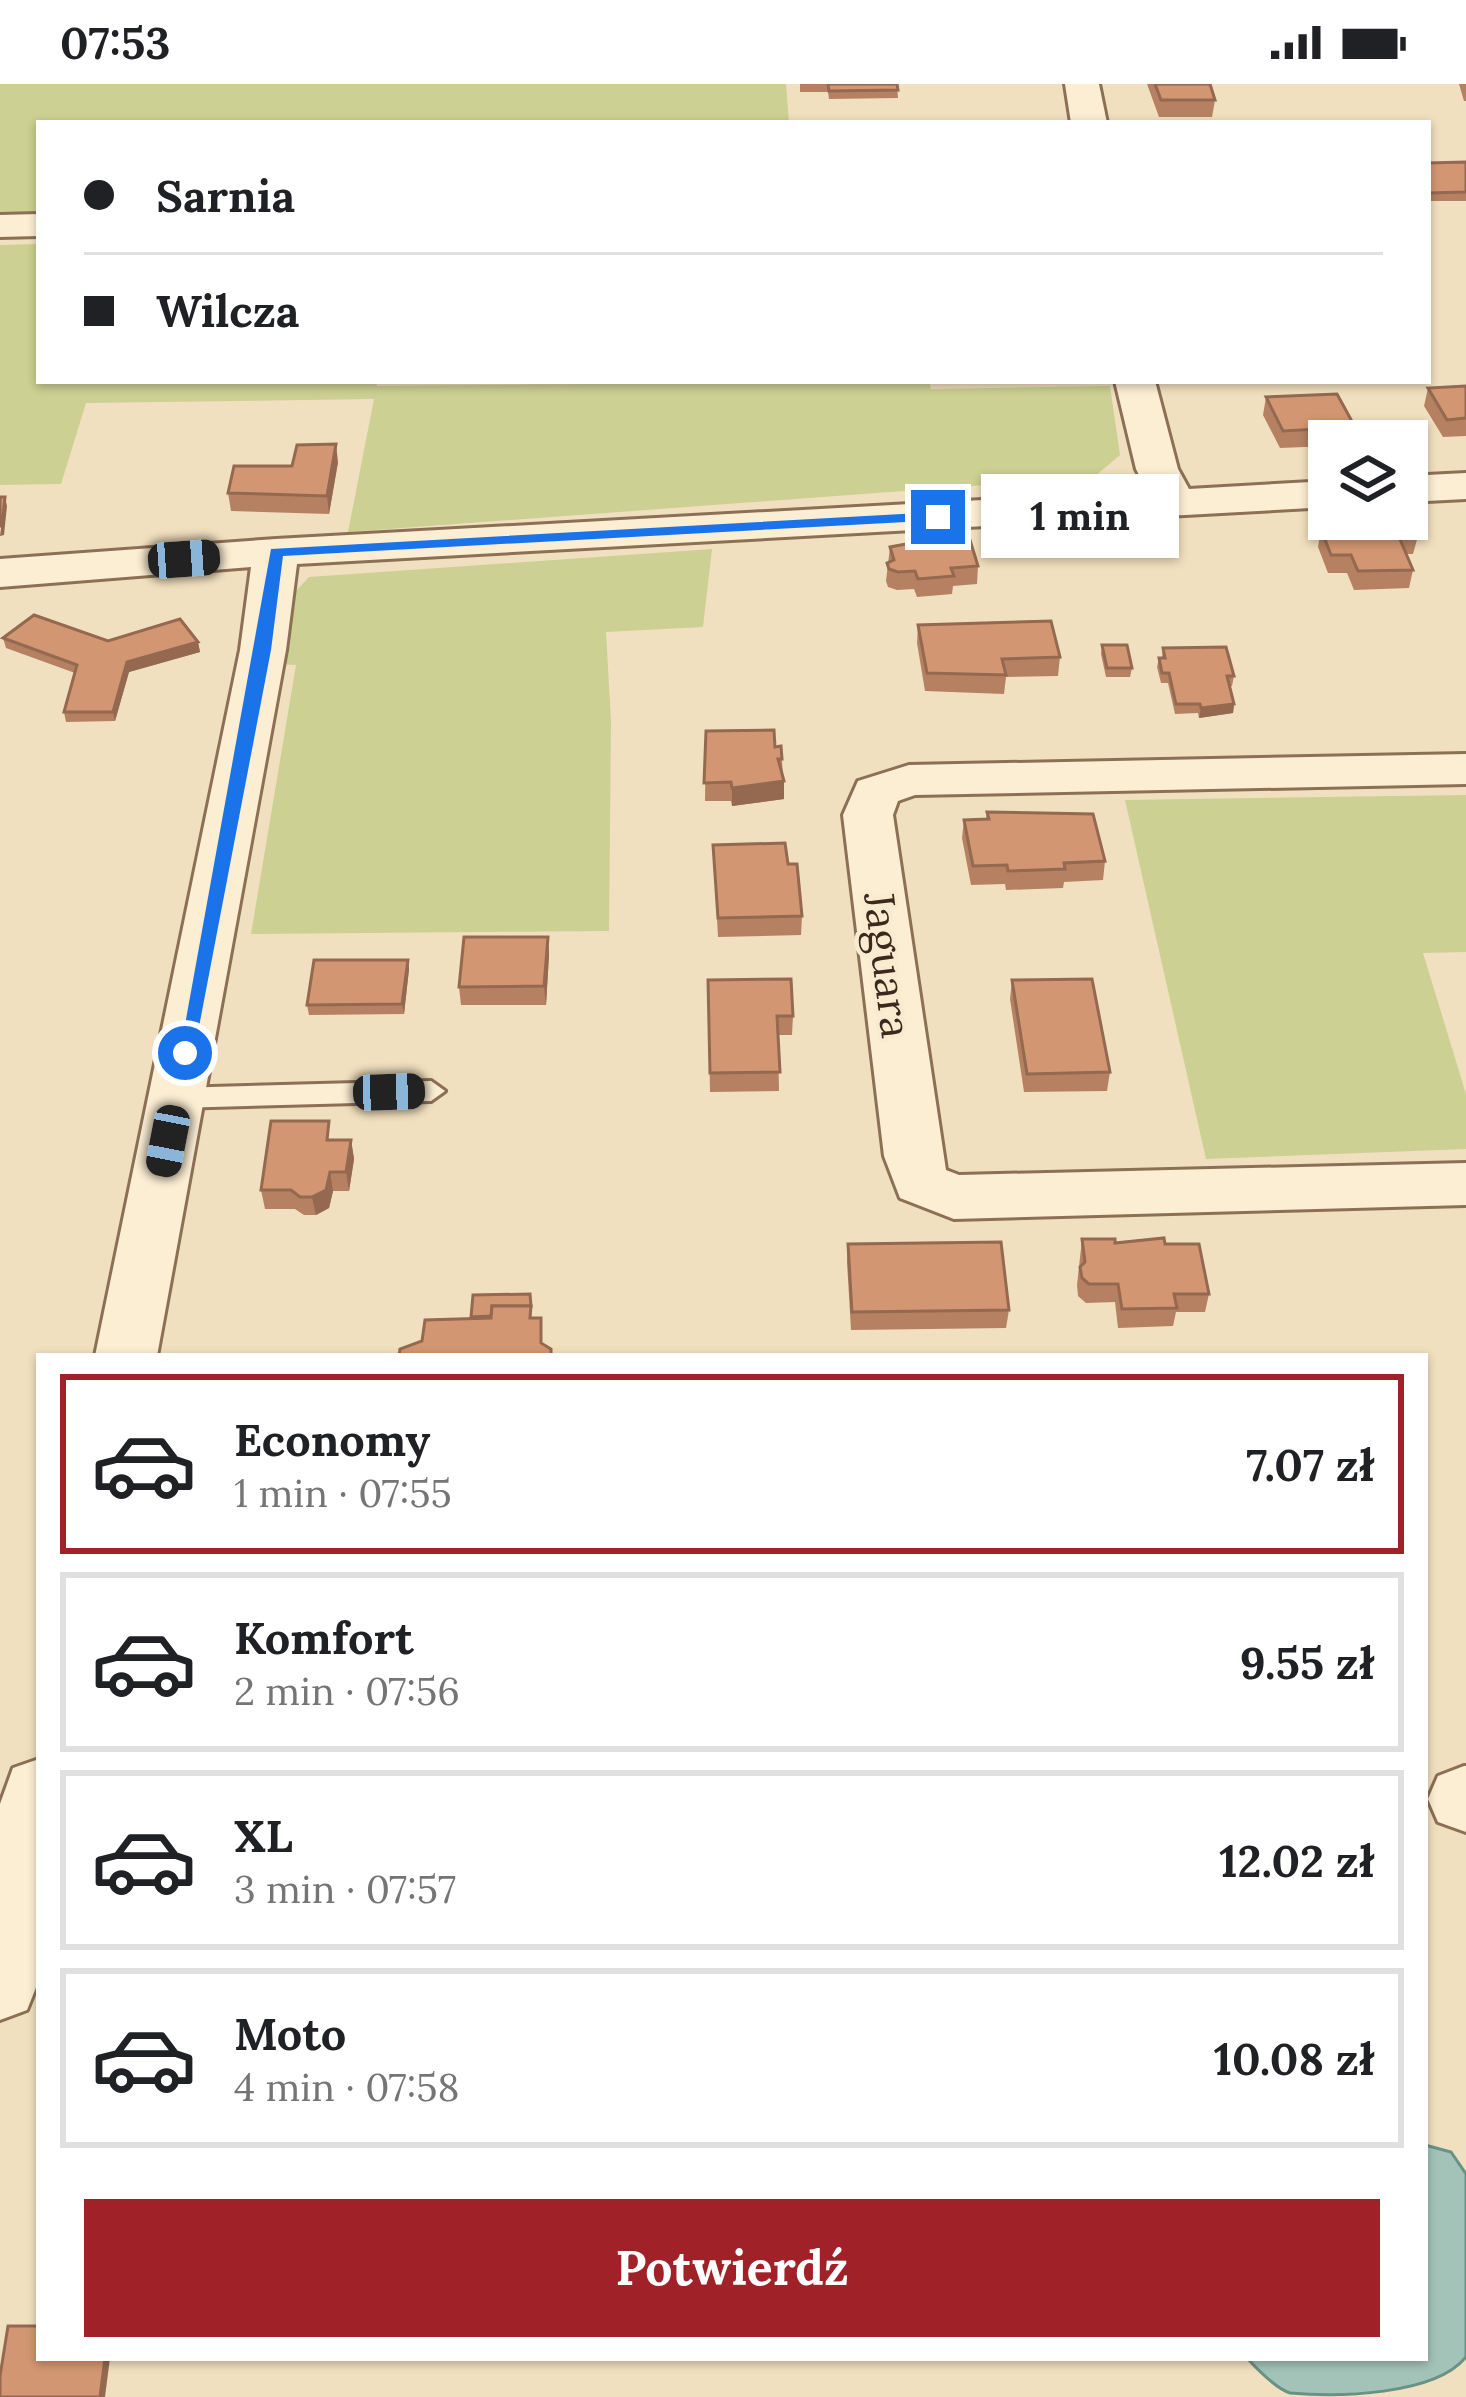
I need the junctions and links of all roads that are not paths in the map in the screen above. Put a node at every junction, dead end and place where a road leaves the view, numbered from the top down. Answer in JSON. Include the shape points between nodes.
{"nodes":[{"id":1,"x":1082,"y":84,"type":"edge"},
{"id":2,"x":1088,"y":120,"type":"edge"},
{"id":3,"x":36,"y":225,"type":"edge"},
{"id":4,"x":0,"y":226,"type":"edge"},
{"id":5,"x":1136,"y":384,"type":"edge"},
{"id":6,"x":1466,"y":485,"type":"edge"},
{"id":7,"x":1428,"y":488,"type":"edge"},
{"id":8,"x":1308,"y":495,"type":"edge"},
{"id":9,"x":1175,"y":504,"type":"junction"},
{"id":10,"x":276,"y":552,"type":"junction"},
{"id":11,"x":0,"y":573,"type":"edge"},
{"id":12,"x":1466,"y":769,"type":"edge"},
{"id":13,"x":431,"y":1091,"type":"dead end"},
{"id":14,"x":176,"y":1098,"type":"junction"},
{"id":15,"x":1466,"y":1184,"type":"edge"},
{"id":16,"x":127,"y":1353,"type":"edge"},
{"id":17,"x":36,"y":1806,"type":"edge"},
{"id":18,"x":0,"y":1984,"type":"edge"}],
"edges":[{"from":1,"to":2,"type":"street"},
{"from":3,"to":4,"type":"street"},
{"from":5,"to":9,"type":"street","via":[[1157,469]]},
{"from":6,"to":7,"type":"street"},
{"from":8,"to":9,"type":"street"},
{"from":9,"to":10,"type":"street"},
{"from":10,"to":11,"type":"street"},
{"from":10,"to":14,"type":"street"},
{"from":12,"to":15,"type":"street","name":"Jaguara","via":[[909,780],[876,792],[868,815],[921,1183],[954,1197]]},
{"from":13,"to":14,"type":"lane"},
{"from":14,"to":16,"type":"street"},
{"from":17,"to":18,"type":"street"}]}
